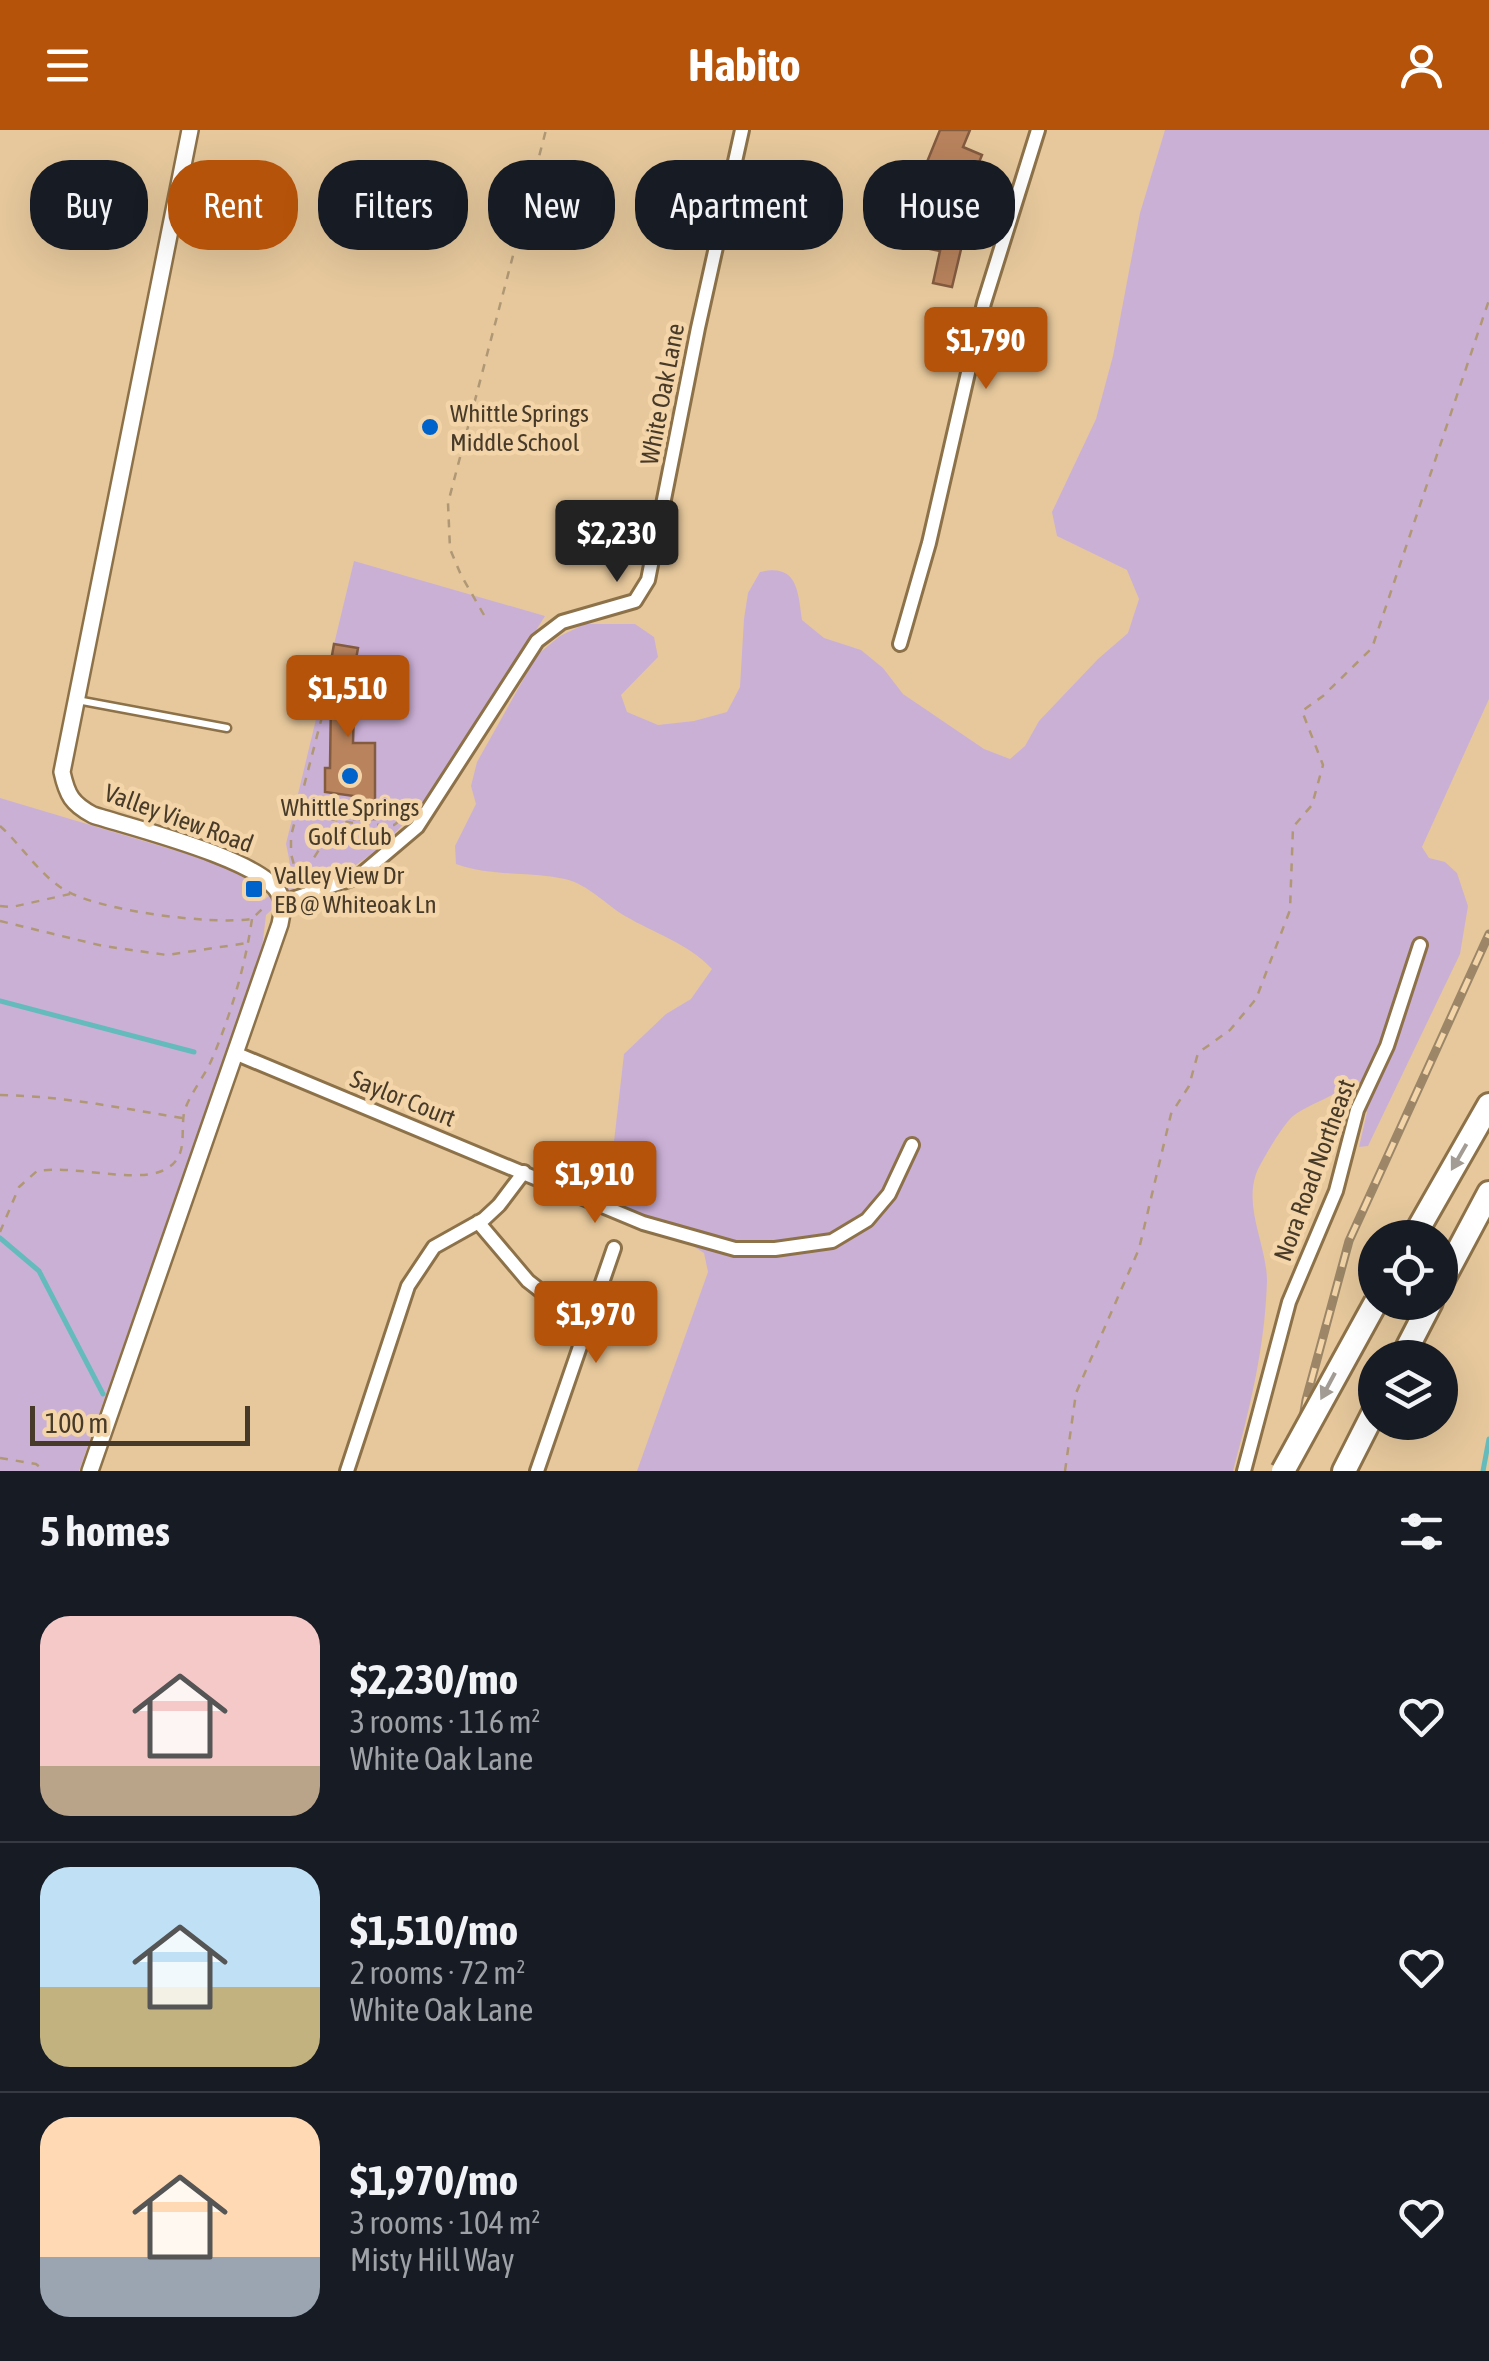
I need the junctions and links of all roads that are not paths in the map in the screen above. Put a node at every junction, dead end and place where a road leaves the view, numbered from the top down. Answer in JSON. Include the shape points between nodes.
{"nodes":[{"id":1,"x":190,"y":130,"type":"edge"},
{"id":2,"x":742,"y":130,"type":"edge"},
{"id":3,"x":1038,"y":130,"type":"edge"},
{"id":4,"x":900,"y":644,"type":"dead end"},
{"id":5,"x":76,"y":700,"type":"junction"},
{"id":6,"x":227,"y":728,"type":"dead end"},
{"id":7,"x":284,"y":902,"type":"junction"},
{"id":8,"x":1420,"y":945,"type":"dead end"},
{"id":9,"x":237,"y":1054,"type":"junction"},
{"id":10,"x":1489,"y":1104,"type":"edge"},
{"id":11,"x":912,"y":1146,"type":"dead end"},
{"id":12,"x":524,"y":1172,"type":"junction"},
{"id":13,"x":1489,"y":1196,"type":"edge"},
{"id":14,"x":1423,"y":1220,"type":"edge"},
{"id":15,"x":478,"y":1222,"type":"junction"},
{"id":16,"x":614,"y":1248,"type":"dead end"},
{"id":17,"x":1458,"y":1251,"type":"edge"},
{"id":18,"x":594,"y":1310,"type":"junction"},
{"id":19,"x":1366,"y":1320,"type":"edge"},
{"id":20,"x":1360,"y":1440,"type":"edge"},
{"id":21,"x":90,"y":1471,"type":"edge"},
{"id":22,"x":347,"y":1471,"type":"edge"},
{"id":23,"x":537,"y":1471,"type":"edge"},
{"id":24,"x":1244,"y":1471,"type":"edge"},
{"id":25,"x":1284,"y":1471,"type":"edge"},
{"id":26,"x":1344,"y":1471,"type":"edge"}],
"edges":[{"from":1,"to":5,"type":"street","name":"Valley View Road"},
{"from":2,"to":7,"type":"street","name":"White Oak Lane","via":[[648,580],[635,601],[562,622],[537,641],[417,827],[389,853],[358,877]]},
{"from":3,"to":4,"type":"street","via":[[984,303]]},
{"from":5,"to":6,"type":"lane"},
{"from":5,"to":7,"type":"street","name":"Valley View Road","via":[[62,772],[76,806],[222,857],[265,877]]},
{"from":7,"to":9,"type":"street"},
{"from":8,"to":24,"type":"street","name":"Nora Road Northeast","via":[[1387,1046],[1357,1110],[1336,1191],[1288,1302]]},
{"from":9,"to":12,"type":"street","name":"Saylor Court"},
{"from":9,"to":21,"type":"street"},
{"from":10,"to":14,"type":"highway","one_way":true},
{"from":11,"to":12,"type":"street","name":"Saylor Court","via":[[889,1194],[867,1220],[832,1240],[775,1249],[735,1249],[643,1223]]},
{"from":12,"to":15,"type":"street"},
{"from":13,"to":17,"type":"highway"},
{"from":15,"to":18,"type":"street","via":[[546,1295]]},
{"from":15,"to":22,"type":"street","via":[[434,1248],[408,1286]]},
{"from":16,"to":18,"type":"street"},
{"from":18,"to":23,"type":"street"},
{"from":19,"to":25,"type":"highway","one_way":true,"bridge":true},
{"from":20,"to":26,"type":"highway"}]}
